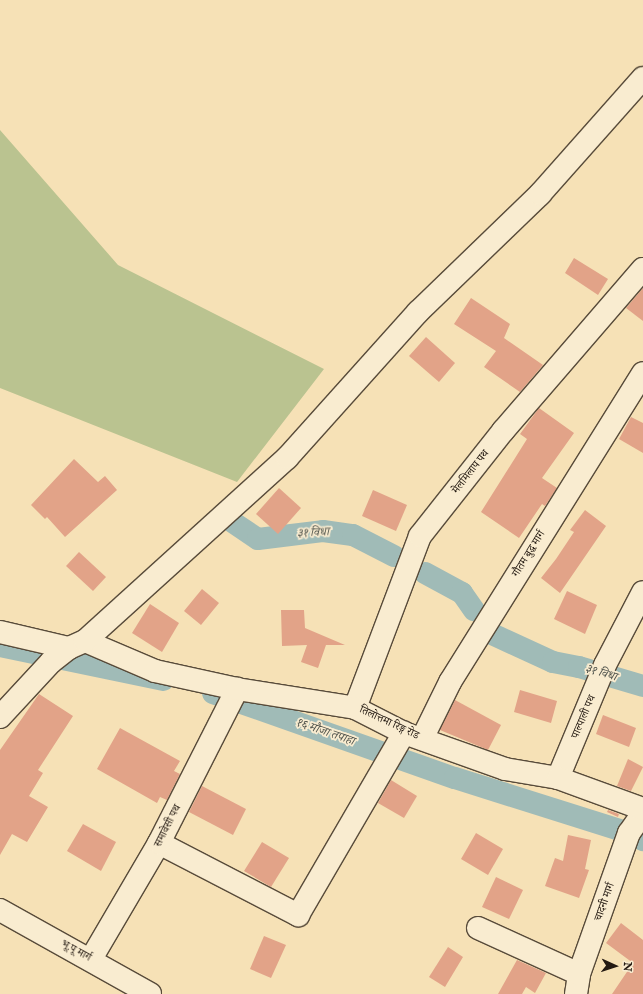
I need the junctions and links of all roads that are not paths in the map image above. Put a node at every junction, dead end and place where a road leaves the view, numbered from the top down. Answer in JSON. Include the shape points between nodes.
{"nodes":[{"id":1,"x":643,"y":78,"type":"edge"},
{"id":2,"x":643,"y":269,"type":"edge"},
{"id":3,"x":643,"y":373,"type":"edge"},
{"id":4,"x":643,"y":592,"type":"edge"},
{"id":5,"x":0,"y":632,"type":"edge"},
{"id":6,"x":68,"y":650,"type":"junction"},
{"id":7,"x":237,"y":689,"type":"junction"},
{"id":8,"x":355,"y":708,"type":"junction"},
{"id":9,"x":0,"y":717,"type":"edge"},
{"id":10,"x":413,"y":736,"type":"junction"},
{"id":11,"x":558,"y":778,"type":"junction"},
{"id":12,"x":643,"y":809,"type":"edge"},
{"id":13,"x":643,"y":813,"type":"edge"},
{"id":14,"x":159,"y":843,"type":"junction"},
{"id":15,"x":0,"y":910,"type":"edge"},
{"id":16,"x":478,"y":928,"type":"dead end"},
{"id":17,"x":91,"y":959,"type":"junction"},
{"id":18,"x":577,"y":984,"type":"edge"},
{"id":19,"x":150,"y":994,"type":"edge"}],
"edges":[{"from":1,"to":6,"type":"street","via":[[540,194],[418,312],[287,458]]},
{"from":2,"to":8,"type":"street","name":"मेलमिलाप पथ","via":[[503,431],[420,536]]},
{"from":3,"to":10,"type":"street","name":"गौतम बुद्ध मार्ग","via":[[450,682]]},
{"from":4,"to":11,"type":"street","name":"पाल्पाली पथ","via":[[605,665]]},
{"from":5,"to":6,"type":"street","name":"तिलोत्तमा रिङ्ग रोड"},
{"from":6,"to":7,"type":"street","name":"तिलोत्तमा रिङ्ग रोड"},
{"from":6,"to":9,"type":"street"},
{"from":7,"to":8,"type":"street","name":"तिलोत्तमा रिङ्ग रोड"},
{"from":7,"to":14,"type":"street","name":"समावेसी पथ"},
{"from":8,"to":10,"type":"street","name":"तिलोत्तमा रिङ्ग रोड"},
{"from":10,"to":11,"type":"street","name":"तिलोत्तमा रिङ्ग रोड","via":[[505,769]]},
{"from":10,"to":14,"type":"street","name":"गौतम बुद्ध मार्ग","via":[[386,764],[298,915]]},
{"from":11,"to":12,"type":"street","name":"तिलोत्तमा रिङ्ग रोड"},
{"from":13,"to":18,"type":"street","name":"चादनी मार्ग","via":[[629,832]]},
{"from":14,"to":17,"type":"street","name":"समावेसी पथ"},
{"from":15,"to":17,"type":"street","name":"भू.पू मार्ग"},
{"from":16,"to":18,"type":"street"},
{"from":17,"to":19,"type":"street","name":"भू.पू मार्ग"}]}
